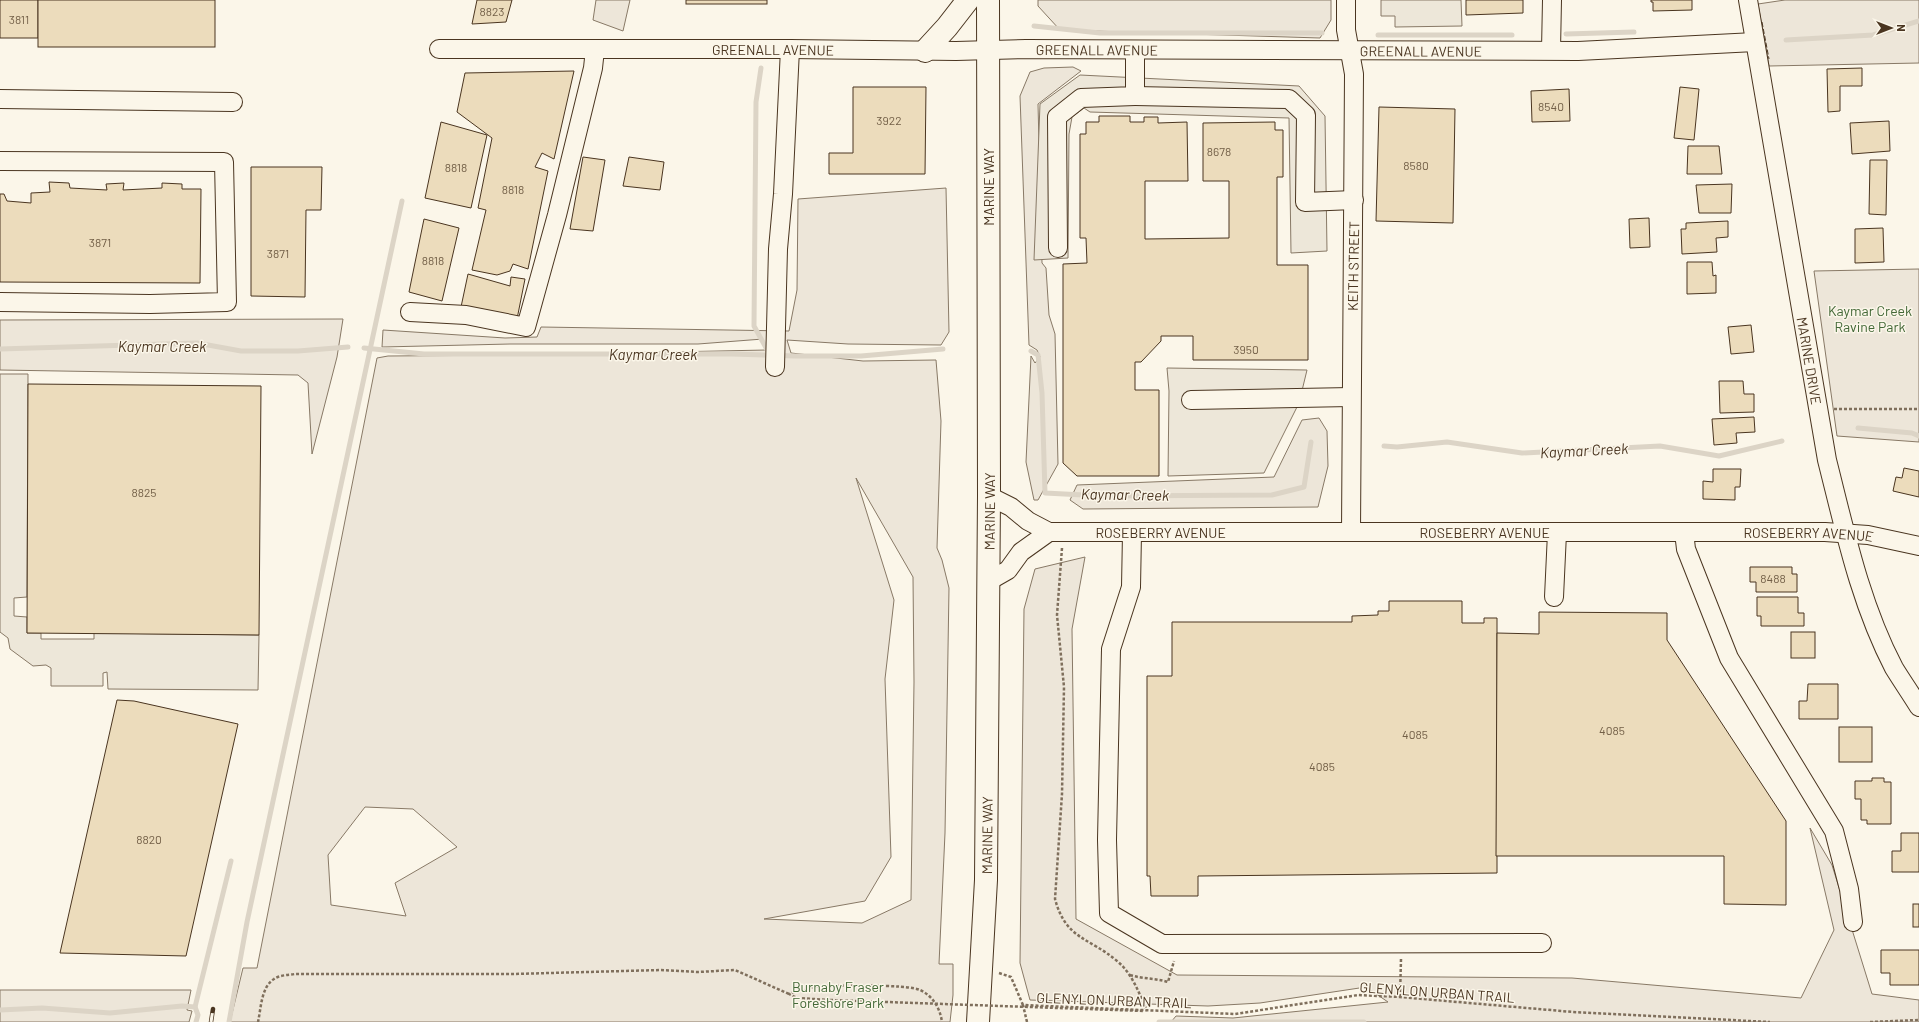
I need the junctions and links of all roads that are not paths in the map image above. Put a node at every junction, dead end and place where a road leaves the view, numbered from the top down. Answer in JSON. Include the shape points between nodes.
{"nodes":[{"id":1,"x":968,"y":0,"type":"edge"},
{"id":2,"x":988,"y":0,"type":"edge"},
{"id":3,"x":1346,"y":0,"type":"edge"},
{"id":4,"x":1552,"y":0,"type":"edge"},
{"id":5,"x":1748,"y":0,"type":"edge"},
{"id":6,"x":1755,"y":42,"type":"junction"},
{"id":7,"x":439,"y":49,"type":"dead end"},
{"id":8,"x":595,"y":49,"type":"junction"},
{"id":9,"x":790,"y":49,"type":"junction"},
{"id":10,"x":1350,"y":49,"type":"junction"},
{"id":11,"x":1135,"y":50,"type":"junction"},
{"id":12,"x":1551,"y":50,"type":"junction"},
{"id":13,"x":925,"y":51,"type":"junction"},
{"id":14,"x":980,"y":51,"type":"junction"},
{"id":15,"x":1136,"y":96,"type":"junction"},
{"id":16,"x":0,"y":99,"type":"edge"},
{"id":17,"x":233,"y":102,"type":"dead end"},
{"id":18,"x":0,"y":161,"type":"edge"},
{"id":19,"x":1354,"y":200,"type":"junction"},
{"id":20,"x":1058,"y":248,"type":"dead end"},
{"id":21,"x":0,"y":302,"type":"edge"},
{"id":22,"x":410,"y":312,"type":"dead end"},
{"id":23,"x":775,"y":367,"type":"dead end"},
{"id":24,"x":1351,"y":397,"type":"junction"},
{"id":25,"x":1191,"y":400,"type":"dead end"},
{"id":26,"x":989,"y":496,"type":"junction"},
{"id":27,"x":1056,"y":532,"type":"junction"},
{"id":28,"x":1351,"y":532,"type":"junction"},
{"id":29,"x":1684,"y":532,"type":"junction"},
{"id":30,"x":1132,"y":533,"type":"junction"},
{"id":31,"x":1557,"y":533,"type":"junction"},
{"id":32,"x":1845,"y":533,"type":"junction"},
{"id":33,"x":1919,"y":546,"type":"edge"},
{"id":34,"x":987,"y":582,"type":"junction"},
{"id":35,"x":1554,"y":597,"type":"dead end"},
{"id":36,"x":1919,"y":706,"type":"edge"},
{"id":37,"x":1853,"y":922,"type":"dead end"},
{"id":38,"x":1542,"y":942,"type":"dead end"},
{"id":39,"x":979,"y":1022,"type":"edge"}],
"edges":[{"from":1,"to":13,"type":"main road"},
{"from":2,"to":14,"type":"main road","name":"MARINE WAY"},
{"from":3,"to":10,"type":"street","name":"KEITH STREET","via":[[1346,30]]},
{"from":4,"to":12,"type":"street"},
{"from":5,"to":6,"type":"street","name":"MARINE DRIVE"},
{"from":6,"to":12,"type":"street","name":"GREENALL AVENUE"},
{"from":6,"to":32,"type":"street","name":"MARINE DRIVE","via":[[1817,409]]},
{"from":7,"to":8,"type":"street","name":"GREENALL AVENUE"},
{"from":8,"to":9,"type":"street","name":"GREENALL AVENUE"},
{"from":8,"to":22,"type":"street","via":[[593,68],[557,215],[526,327],[466,315]]},
{"from":9,"to":13,"type":"street","name":"GREENALL AVENUE"},
{"from":9,"to":23,"type":"street","via":[[778,249]]},
{"from":10,"to":11,"type":"street","name":"GREENALL AVENUE"},
{"from":10,"to":12,"type":"street","name":"GREENALL AVENUE"},
{"from":10,"to":19,"type":"street","name":"KEITH STREET","via":[[1354,74]]},
{"from":11,"to":14,"type":"street","name":"GREENALL AVENUE"},
{"from":11,"to":15,"type":"street"},
{"from":13,"to":14,"type":"street","name":"GREENALL AVENUE"},
{"from":14,"to":26,"type":"main road","name":"MARINE WAY"},
{"from":15,"to":19,"type":"street","via":[[1289,99],[1306,115],[1305,202]]},
{"from":15,"to":20,"type":"street","via":[[1081,98],[1057,117]]},
{"from":16,"to":17,"type":"street"},
{"from":18,"to":21,"type":"street","via":[[224,162],[227,302]]},
{"from":19,"to":24,"type":"street","name":"KEITH STREET"},
{"from":24,"to":25,"type":"street"},
{"from":24,"to":28,"type":"street","name":"KEITH STREET"},
{"from":26,"to":27,"type":"street","name":"ROSEBERRY AVENUE","via":[[1011,507],[1028,521]]},
{"from":26,"to":34,"type":"main road","name":"MARINE WAY"},
{"from":27,"to":30,"type":"street","name":"ROSEBERRY AVENUE"},
{"from":27,"to":34,"type":"street","via":[[1021,552],[1008,570]]},
{"from":28,"to":30,"type":"street","name":"ROSEBERRY AVENUE"},
{"from":28,"to":31,"type":"street","name":"ROSEBERRY AVENUE"},
{"from":29,"to":31,"type":"street","name":"ROSEBERRY AVENUE"},
{"from":29,"to":32,"type":"street","name":"ROSEBERRY AVENUE"},
{"from":29,"to":37,"type":"street","via":[[1686,549],[1729,658],[1834,831],[1849,889]]},
{"from":30,"to":38,"type":"street","via":[[1131,587],[1111,649],[1107,840],[1109,913],[1162,944]]},
{"from":31,"to":35,"type":"street"},
{"from":32,"to":33,"type":"street","name":"ROSEBERRY AVENUE"},
{"from":32,"to":36,"type":"street","name":"MARINE DRIVE","via":[[1874,624],[1895,669]]},
{"from":34,"to":39,"type":"main road","name":"MARINE WAY","via":[[986,880]]}]}
